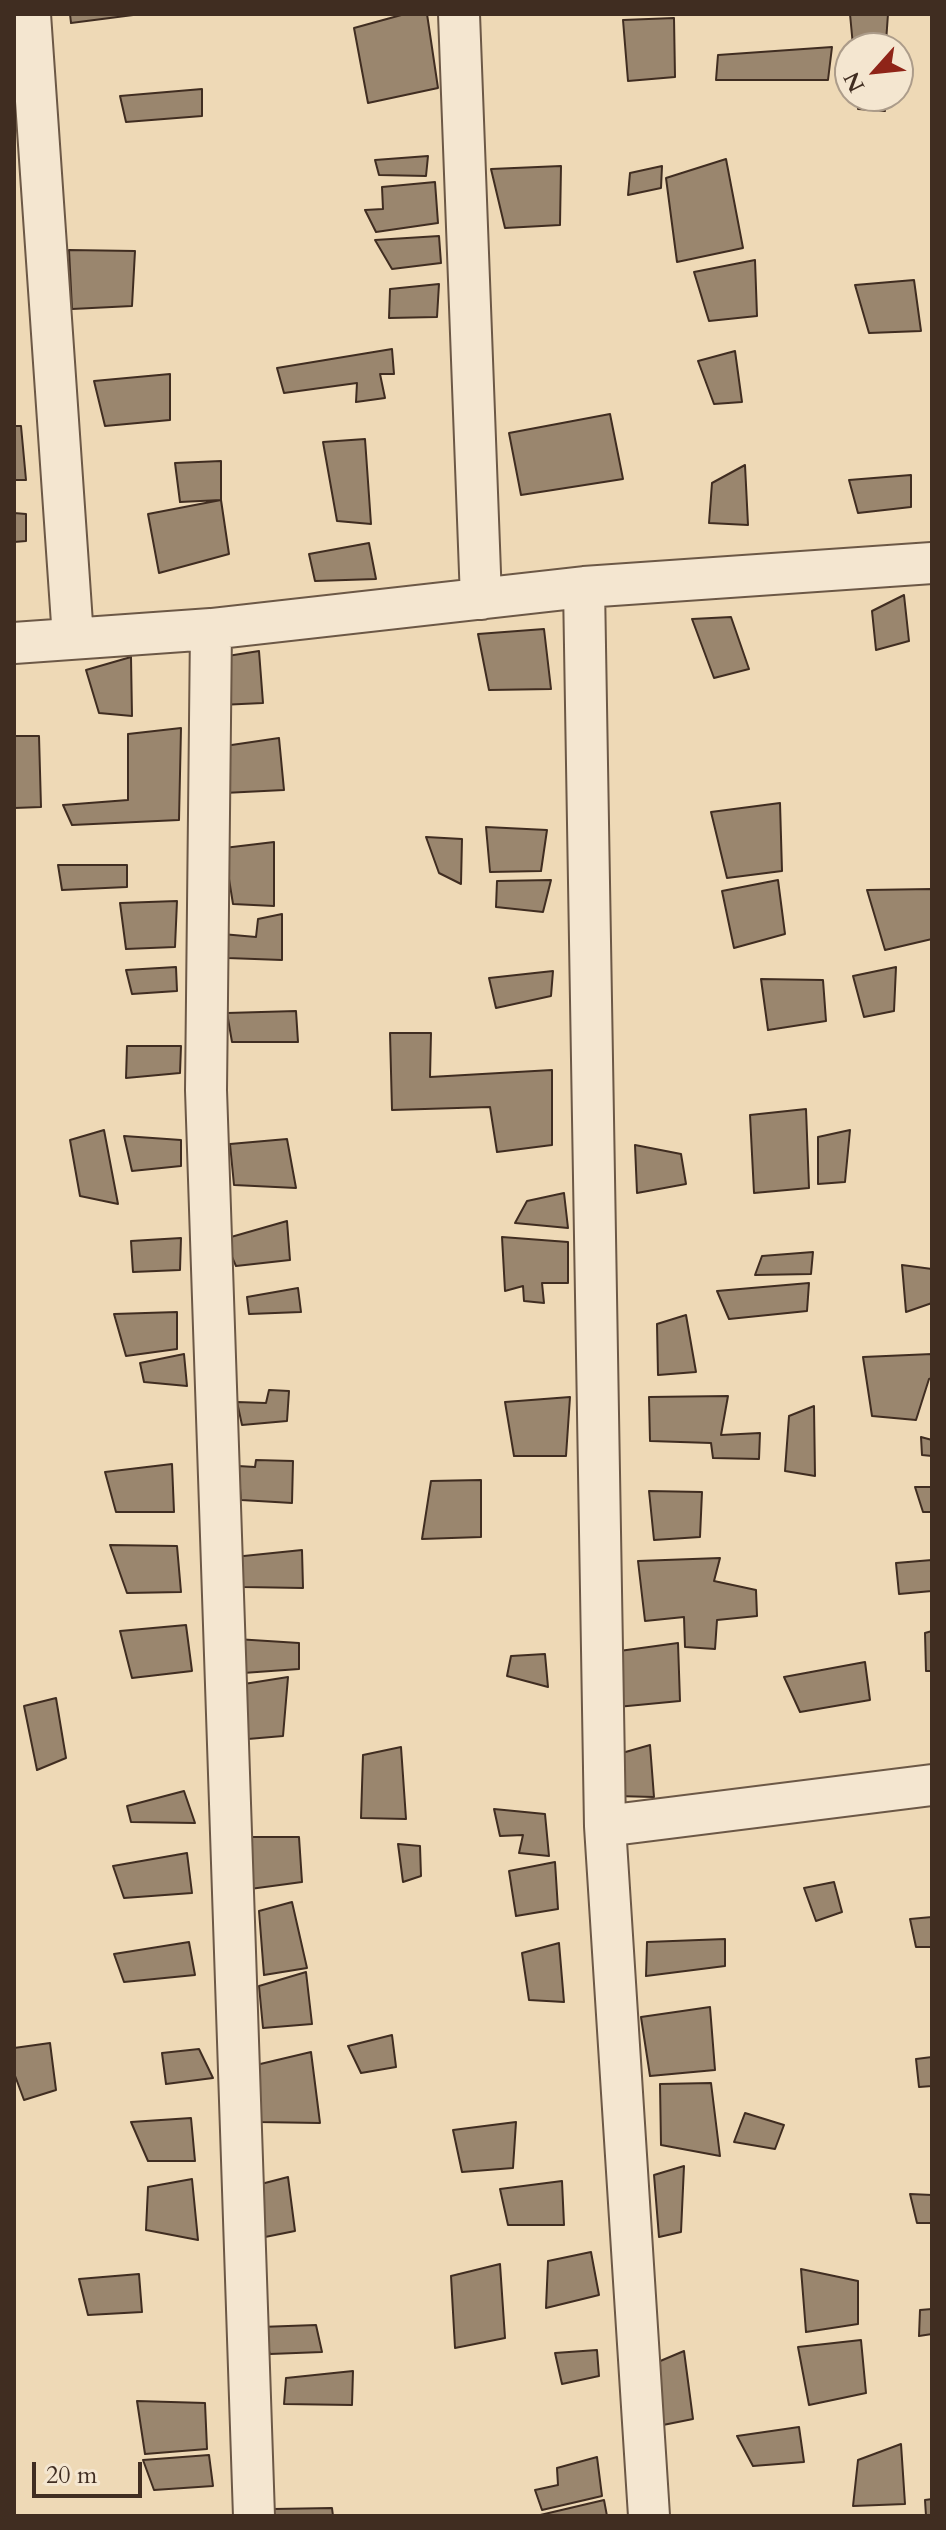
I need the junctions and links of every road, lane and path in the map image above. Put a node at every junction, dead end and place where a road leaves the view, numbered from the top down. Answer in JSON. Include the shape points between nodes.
{"nodes":[{"id":1,"x":30,"y":14,"type":"edge"},
{"id":2,"x":459,"y":14,"type":"edge"},
{"id":3,"x":932,"y":563,"type":"edge"},
{"id":4,"x":584,"y":587,"type":"junction"},
{"id":5,"x":481,"y":599,"type":"junction"},
{"id":6,"x":211,"y":629,"type":"junction"},
{"id":7,"x":73,"y":638,"type":"junction"},
{"id":8,"x":14,"y":643,"type":"edge"},
{"id":9,"x":932,"y":1785,"type":"edge"},
{"id":10,"x":605,"y":1826,"type":"junction"},
{"id":11,"x":254,"y":2516,"type":"edge"},
{"id":12,"x":649,"y":2516,"type":"edge"}],
"edges":[{"from":1,"to":7,"type":"street"},
{"from":2,"to":5,"type":"street"},
{"from":3,"to":4,"type":"street"},
{"from":4,"to":5,"type":"street"},
{"from":4,"to":10,"type":"street"},
{"from":5,"to":6,"type":"street"},
{"from":6,"to":7,"type":"street"},
{"from":6,"to":11,"type":"street","via":[[206,1090]]},
{"from":7,"to":8,"type":"street"},
{"from":9,"to":10,"type":"street"},
{"from":10,"to":12,"type":"street"}]}
